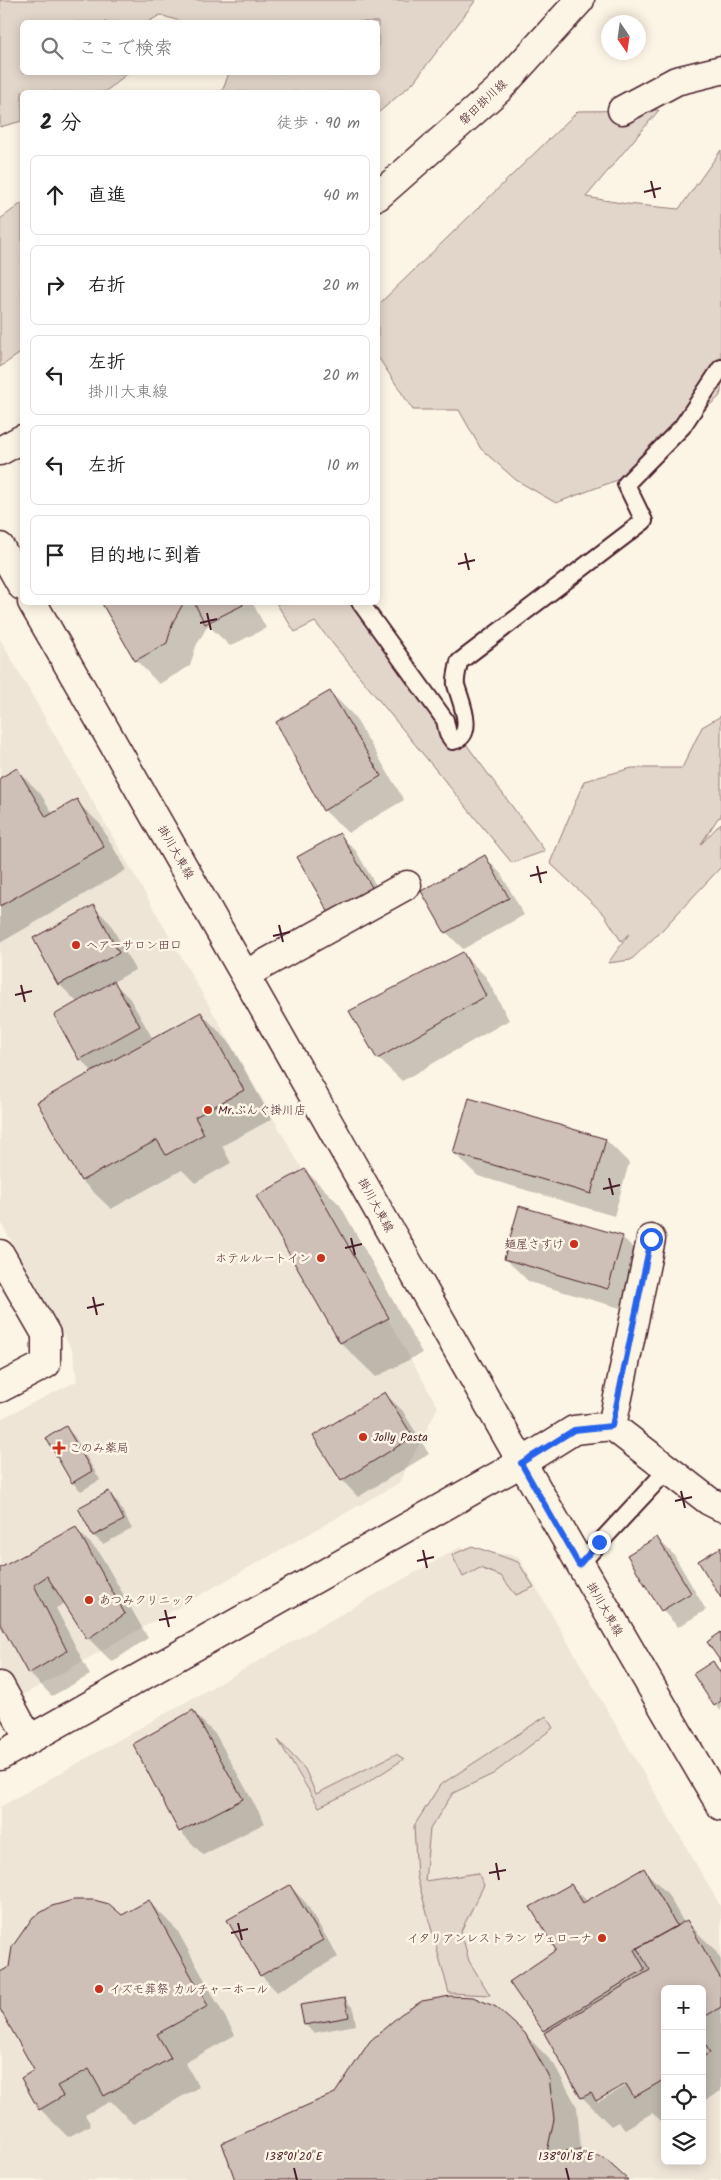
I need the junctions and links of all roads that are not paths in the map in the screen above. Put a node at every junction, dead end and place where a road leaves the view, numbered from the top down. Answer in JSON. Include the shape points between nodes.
{"nodes":[{"id":1,"x":580,"y":0,"type":"edge"},
{"id":2,"x":721,"y":70,"type":"edge"},
{"id":3,"x":622,"y":110,"type":"dead end"},
{"id":4,"x":380,"y":194,"type":"edge"},
{"id":5,"x":721,"y":368,"type":"edge"},
{"id":6,"x":20,"y":440,"type":"edge"},
{"id":7,"x":0,"y":452,"type":"edge"},
{"id":8,"x":0,"y":547,"type":"edge"},
{"id":9,"x":20,"y":582,"type":"edge"},
{"id":10,"x":34,"y":605,"type":"edge"},
{"id":11,"x":362,"y":605,"type":"edge"},
{"id":12,"x":406,"y":885,"type":"dead end"},
{"id":13,"x":246,"y":974,"type":"junction"},
{"id":14,"x":651,"y":1239,"type":"dead end"},
{"id":15,"x":0,"y":1254,"type":"edge"},
{"id":16,"x":0,"y":1388,"type":"edge"},
{"id":17,"x":612,"y":1426,"type":"junction"},
{"id":18,"x":521,"y":1463,"type":"junction"},
{"id":19,"x":668,"y":1469,"type":"junction"},
{"id":20,"x":721,"y":1507,"type":"edge"},
{"id":21,"x":579,"y":1565,"type":"junction"},
{"id":22,"x":0,"y":1686,"type":"edge"},
{"id":23,"x":29,"y":1739,"type":"junction"},
{"id":24,"x":0,"y":1756,"type":"edge"},
{"id":25,"x":721,"y":1806,"type":"edge"}],
"edges":[{"from":1,"to":4,"type":"main road","name":"磐田掛川線","via":[[498,90]]},
{"from":2,"to":3,"type":"main road","via":[[676,80]]},
{"from":5,"to":11,"type":"lane","via":[[682,426],[626,484],[644,521],[459,662],[456,683],[466,713],[463,735],[458,739],[453,741],[445,720]]},
{"from":6,"to":7,"type":"main road"},
{"from":8,"to":9,"type":"main road"},
{"from":10,"to":13,"type":"main road","name":"掛川大東線"},
{"from":12,"to":13,"type":"main road"},
{"from":13,"to":18,"type":"main road","name":"掛川大東線"},
{"from":14,"to":17,"type":"main road"},
{"from":15,"to":16,"type":"main road","via":[[46,1334],[46,1364]]},
{"from":17,"to":18,"type":"main road","via":[[574,1430]]},
{"from":17,"to":19,"type":"main road"},
{"from":18,"to":21,"type":"main road","name":"掛川大東線"},
{"from":18,"to":23,"type":"main road"},
{"from":19,"to":20,"type":"main road"},
{"from":19,"to":21,"type":"lane"},
{"from":21,"to":25,"type":"main road","name":"掛川大東線"},
{"from":22,"to":23,"type":"main road"},
{"from":23,"to":24,"type":"main road"}]}
